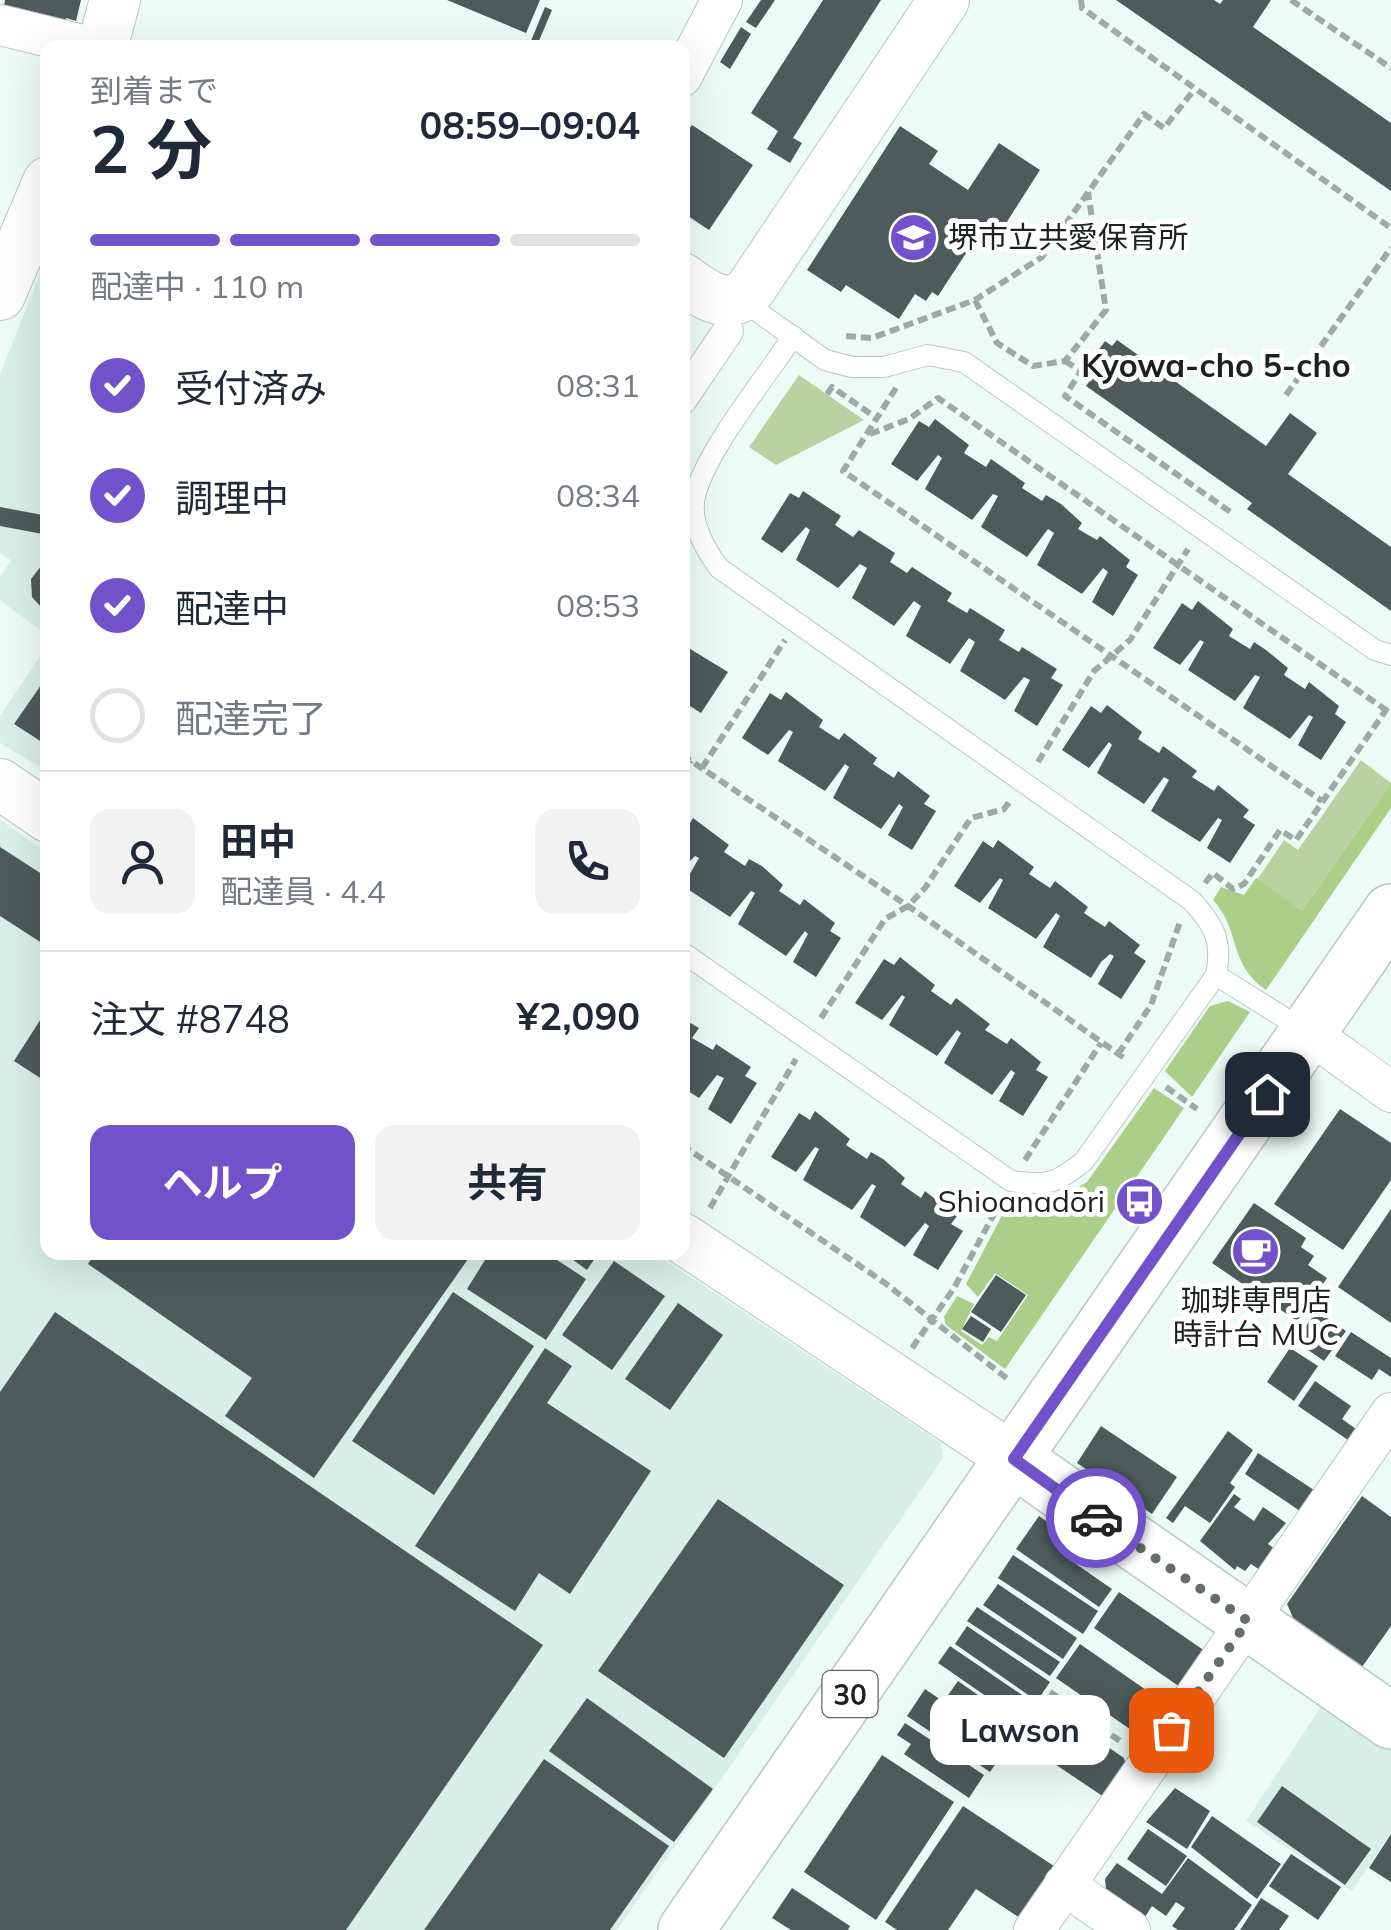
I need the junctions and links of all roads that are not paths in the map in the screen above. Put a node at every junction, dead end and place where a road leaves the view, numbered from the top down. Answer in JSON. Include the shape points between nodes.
{"nodes":[{"id":1,"x":115,"y":0,"type":"edge"},
{"id":2,"x":722,"y":0,"type":"edge"},
{"id":3,"x":944,"y":0,"type":"edge"},
{"id":4,"x":0,"y":26,"type":"edge"},
{"id":5,"x":60,"y":40,"type":"edge"},
{"id":6,"x":104,"y":40,"type":"edge"},
{"id":7,"x":690,"y":61,"type":"edge"},
{"id":8,"x":40,"y":201,"type":"edge"},
{"id":9,"x":690,"y":282,"type":"edge"},
{"id":10,"x":0,"y":295,"type":"edge"},
{"id":11,"x":734,"y":315,"type":"junction"},
{"id":12,"x":793,"y":336,"type":"junction"},
{"id":13,"x":690,"y":386,"type":"edge"},
{"id":14,"x":1391,"y":655,"type":"edge"},
{"id":15,"x":0,"y":784,"type":"edge"},
{"id":16,"x":40,"y":812,"type":"edge"},
{"id":17,"x":1391,"y":912,"type":"edge"},
{"id":18,"x":690,"y":957,"type":"edge"},
{"id":19,"x":1216,"y":974,"type":"junction"},
{"id":20,"x":1309,"y":1033,"type":"junction"},
{"id":21,"x":1391,"y":1092,"type":"edge"},
{"id":22,"x":692,"y":1230,"type":"edge"},
{"id":23,"x":1391,"y":1413,"type":"edge"},
{"id":24,"x":1014,"y":1459,"type":"junction"},
{"id":25,"x":1248,"y":1621,"type":"junction"},
{"id":26,"x":1391,"y":1721,"type":"edge"},
{"id":27,"x":1064,"y":1885,"type":"junction"},
{"id":28,"x":686,"y":1930,"type":"edge"},
{"id":29,"x":1034,"y":1930,"type":"edge"},
{"id":30,"x":1130,"y":1930,"type":"edge"}],
"edges":[{"from":1,"to":6,"type":"street"},
{"from":2,"to":7,"type":"street"},
{"from":3,"to":11,"type":"street"},
{"from":4,"to":5,"type":"street"},
{"from":8,"to":10,"type":"street"},
{"from":9,"to":11,"type":"street","via":[[724,301]]},
{"from":11,"to":12,"type":"lane"},
{"from":11,"to":13,"type":"street"},
{"from":12,"to":14,"type":"lane","via":[[825,360],[852,367],[928,354],[964,362]]},
{"from":12,"to":19,"type":"lane","via":[[706,469],[694,500],[701,545],[719,568],[1192,901],[1215,926]]},
{"from":15,"to":16,"type":"street"},
{"from":17,"to":20,"type":"main road","number":"30"},
{"from":18,"to":19,"type":"lane","via":[[1012,1181],[1026,1183],[1058,1183],[1084,1162]]},
{"from":19,"to":20,"type":"lane"},
{"from":20,"to":21,"type":"street"},
{"from":20,"to":24,"type":"main road","number":"30"},
{"from":22,"to":24,"type":"street"},
{"from":23,"to":25,"type":"street"},
{"from":24,"to":25,"type":"main road"},
{"from":24,"to":28,"type":"main road","number":"30"},
{"from":25,"to":26,"type":"main road"},
{"from":25,"to":27,"type":"street"},
{"from":27,"to":29,"type":"street"},
{"from":27,"to":30,"type":"street"}]}
